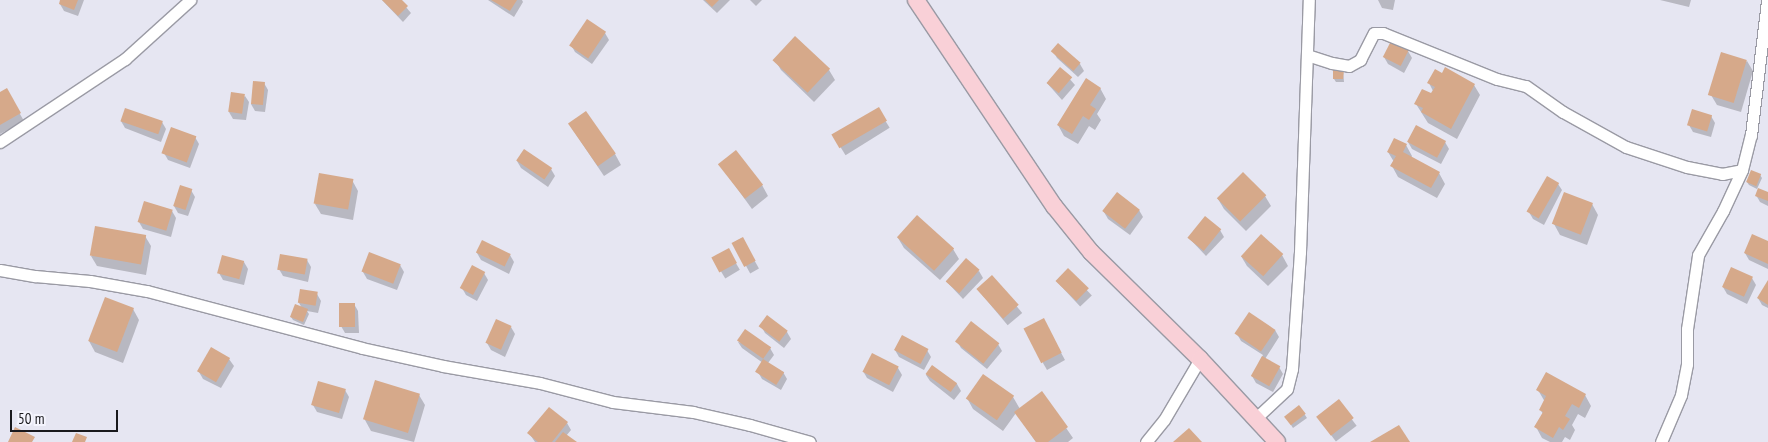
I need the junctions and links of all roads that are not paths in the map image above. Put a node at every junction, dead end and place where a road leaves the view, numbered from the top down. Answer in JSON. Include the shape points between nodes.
{"nodes":[{"id":1,"x":190,"y":0,"type":"edge"},
{"id":2,"x":916,"y":0,"type":"edge"},
{"id":3,"x":1309,"y":0,"type":"edge"},
{"id":4,"x":1767,"y":0,"type":"edge"},
{"id":5,"x":1766,"y":18,"type":"edge"},
{"id":6,"x":1307,"y":55,"type":"junction"},
{"id":7,"x":0,"y":142,"type":"edge"},
{"id":8,"x":1742,"y":170,"type":"junction"},
{"id":9,"x":0,"y":270,"type":"edge"},
{"id":10,"x":1200,"y":360,"type":"junction"},
{"id":11,"x":1256,"y":418,"type":"junction"},
{"id":12,"x":810,"y":442,"type":"edge"},
{"id":13,"x":1146,"y":442,"type":"edge"},
{"id":14,"x":1277,"y":442,"type":"edge"},
{"id":15,"x":1661,"y":442,"type":"edge"}],
"edges":[{"from":1,"to":7,"type":"street","via":[[125,59]]},
{"from":2,"to":10,"type":"main road","via":[[1001,130],[1072,229]]},
{"from":3,"to":6,"type":"street"},
{"from":4,"to":5,"type":"street"},
{"from":5,"to":8,"type":"street","via":[[1751,135]]},
{"from":6,"to":8,"type":"street","via":[[1349,66],[1360,60],[1374,32],[1383,33],[1497,79],[1526,86],[1562,112],[1626,147],[1687,167],[1722,174]]},
{"from":6,"to":11,"type":"street","via":[[1292,369],[1287,388]]},
{"from":8,"to":15,"type":"street","via":[[1698,255],[1687,328],[1684,380]]},
{"from":9,"to":12,"type":"street","via":[[147,292],[362,348],[540,383],[613,402],[693,412]]},
{"from":10,"to":11,"type":"main road"},
{"from":10,"to":13,"type":"street","via":[[1164,420]]},
{"from":11,"to":14,"type":"main road"}]}
